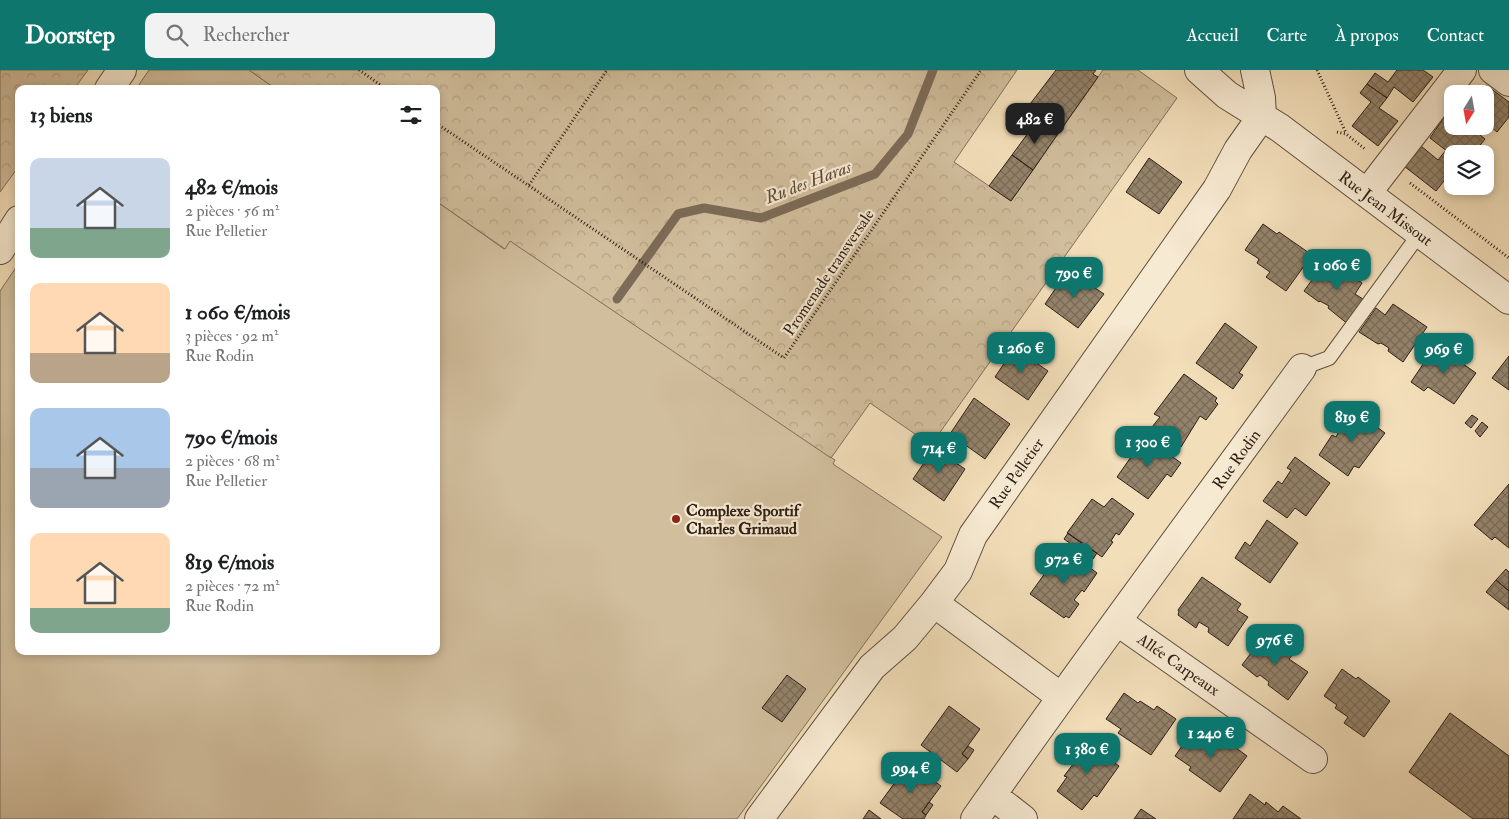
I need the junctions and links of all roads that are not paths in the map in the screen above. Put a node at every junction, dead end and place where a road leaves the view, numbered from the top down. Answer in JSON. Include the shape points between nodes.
{"nodes":[{"id":1,"x":122,"y":70,"type":"edge"},
{"id":2,"x":1199,"y":70,"type":"edge"},
{"id":3,"x":1256,"y":70,"type":"edge"},
{"id":4,"x":1462,"y":70,"type":"edge"},
{"id":5,"x":1493,"y":70,"type":"edge"},
{"id":6,"x":1509,"y":82,"type":"edge"},
{"id":7,"x":112,"y":85,"type":"edge"},
{"id":8,"x":1262,"y":116,"type":"junction"},
{"id":9,"x":1367,"y":193,"type":"junction"},
{"id":10,"x":15,"y":226,"type":"edge"},
{"id":11,"x":1420,"y":233,"type":"junction"},
{"id":12,"x":0,"y":250,"type":"edge"},
{"id":13,"x":1509,"y":300,"type":"edge"},
{"id":14,"x":1302,"y":368,"type":"joint"},
{"id":15,"x":934,"y":603,"type":"junction"},
{"id":16,"x":1118,"y":622,"type":"junction"},
{"id":17,"x":1060,"y":697,"type":"junction"},
{"id":18,"x":1313,"y":759,"type":"dead end"},
{"id":19,"x":992,"y":795,"type":"junction"},
{"id":20,"x":759,"y":819,"type":"edge"},
{"id":21,"x":975,"y":819,"type":"edge"},
{"id":22,"x":1023,"y":819,"type":"edge"}],
"edges":[{"from":1,"to":7,"type":"street"},
{"from":2,"to":8,"type":"street","name":"Rue Jean Missout","via":[[1227,95]]},
{"from":3,"to":8,"type":"street"},
{"from":4,"to":9,"type":"street"},
{"from":5,"to":6,"type":"street"},
{"from":8,"to":9,"type":"street","name":"Rue Jean Missout"},
{"from":8,"to":15,"type":"street","name":"Rue Pelletier","via":[[1238,150],[1217,189],[973,535],[958,571]]},
{"from":9,"to":11,"type":"street","name":"Rue Jean Missout"},
{"from":10,"to":12,"type":"street"},
{"from":11,"to":13,"type":"street","name":"Rue Jean Missout"},
{"from":11,"to":14,"type":"lane","name":"Rue Rodin","via":[[1329,358]]},
{"from":14,"to":16,"type":"street","name":"Rue Rodin"},
{"from":15,"to":17,"type":"street"},
{"from":15,"to":20,"type":"street","name":"Rue Pelletier","via":[[905,638],[872,667]]},
{"from":16,"to":17,"type":"street","name":"Rue Rodin"},
{"from":16,"to":18,"type":"street","name":"Allée Carpeaux"},
{"from":17,"to":19,"type":"street","name":"Rue Rodin"},
{"from":19,"to":21,"type":"street","name":"Rue Rodin"},
{"from":19,"to":22,"type":"street"}]}
